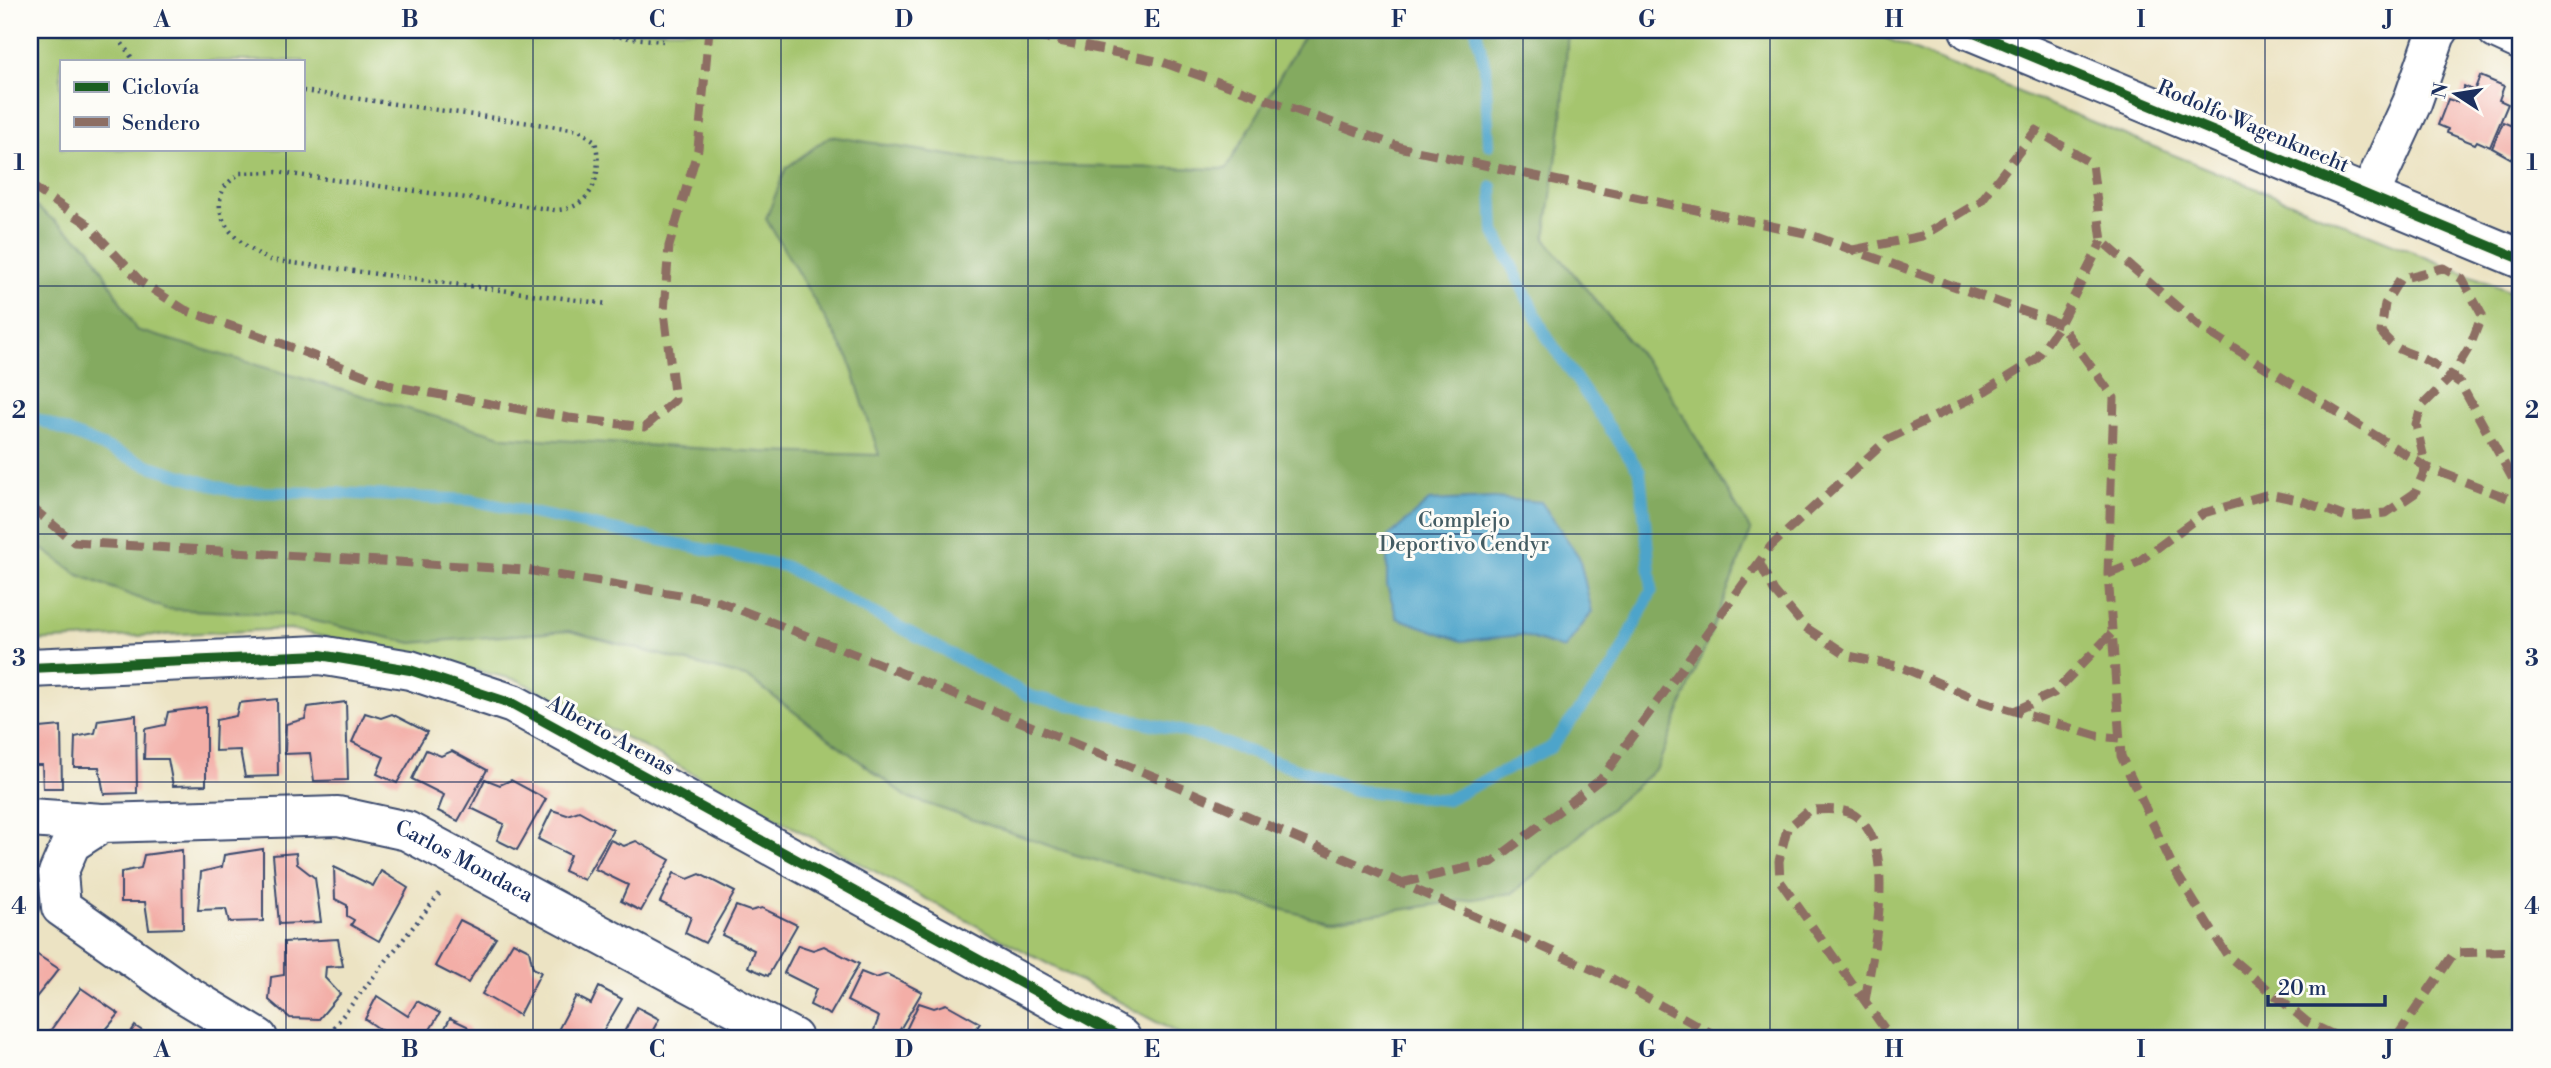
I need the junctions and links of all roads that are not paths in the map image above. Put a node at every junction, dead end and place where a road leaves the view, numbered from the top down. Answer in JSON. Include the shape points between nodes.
{"nodes":[{"id":1,"x":1969,"y":30,"type":"edge"},
{"id":2,"x":2439,"y":30,"type":"edge"},
{"id":3,"x":2497,"y":30,"type":"edge"},
{"id":4,"x":2521,"y":41,"type":"edge"},
{"id":5,"x":2369,"y":196,"type":"junction"},
{"id":6,"x":2521,"y":259,"type":"edge"},
{"id":7,"x":30,"y":668,"type":"edge"},
{"id":8,"x":30,"y":818,"type":"edge"},
{"id":9,"x":102,"y":823,"type":"junction"},
{"id":10,"x":30,"y":887,"type":"edge"},
{"id":11,"x":61,"y":907,"type":"junction"},
{"id":12,"x":258,"y":1038,"type":"edge"},
{"id":13,"x":793,"y":1038,"type":"edge"},
{"id":14,"x":1121,"y":1038,"type":"edge"}],
"edges":[{"from":1,"to":5,"type":"street","name":"Rodolfo Wagenknecht"},
{"from":2,"to":5,"type":"street"},
{"from":3,"to":4,"type":"street"},
{"from":5,"to":6,"type":"street","name":"Rodolfo Wagenknecht"},
{"from":7,"to":14,"type":"street","name":"Alberto Arenas","via":[[320,654],[410,670],[513,704]]},
{"from":8,"to":9,"type":"street","name":"Carlos Mondaca"},
{"from":9,"to":11,"type":"street","via":[[71,843],[58,873]]},
{"from":9,"to":13,"type":"street","name":"Carlos Mondaca","via":[[338,816],[407,831]]},
{"from":10,"to":11,"type":"street"},
{"from":11,"to":12,"type":"street","via":[[183,993]]}]}
